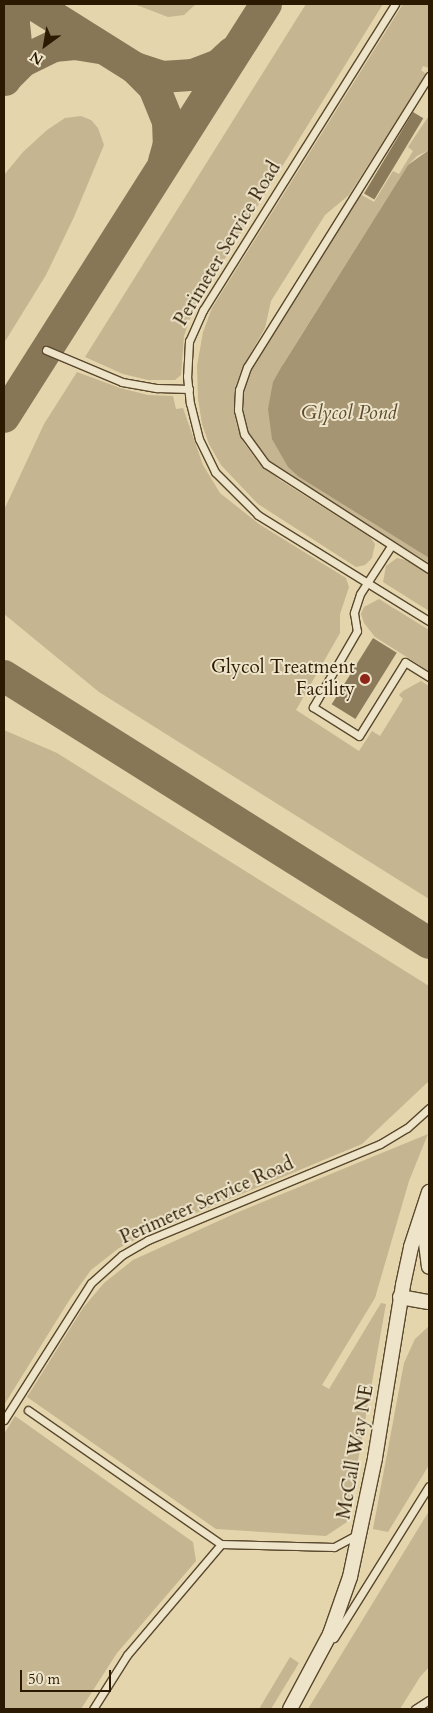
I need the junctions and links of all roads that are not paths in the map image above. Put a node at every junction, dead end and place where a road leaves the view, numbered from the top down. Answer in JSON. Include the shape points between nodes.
{"nodes":[{"id":1,"x":395,"y":4,"type":"edge"},
{"id":2,"x":429,"y":77,"type":"edge"},
{"id":3,"x":46,"y":350,"type":"dead end"},
{"id":4,"x":189,"y":389,"type":"junction"},
{"id":5,"x":391,"y":546,"type":"junction"},
{"id":6,"x":429,"y":569,"type":"edge"},
{"id":7,"x":367,"y":582,"type":"junction"},
{"id":8,"x":429,"y":621,"type":"edge"},
{"id":9,"x":429,"y":677,"type":"edge"},
{"id":10,"x":429,"y":1108,"type":"edge"},
{"id":11,"x":429,"y":1192,"type":"edge"},
{"id":12,"x":422,"y":1214,"type":"junction"},
{"id":13,"x":429,"y":1267,"type":"edge"},
{"id":14,"x":400,"y":1297,"type":"junction"},
{"id":15,"x":429,"y":1302,"type":"edge"},
{"id":16,"x":28,"y":1410,"type":"dead end"},
{"id":17,"x":4,"y":1420,"type":"edge"},
{"id":18,"x":429,"y":1486,"type":"edge"},
{"id":19,"x":361,"y":1533,"type":"junction"},
{"id":20,"x":221,"y":1544,"type":"junction"},
{"id":21,"x":302,"y":1689,"type":"junction"},
{"id":22,"x":429,"y":1700,"type":"edge"},
{"id":23,"x":92,"y":1709,"type":"edge"},
{"id":24,"x":290,"y":1709,"type":"edge"},
{"id":25,"x":415,"y":1709,"type":"edge"}],
"edges":[{"from":1,"to":4,"type":"lane","name":"Perimeter Service Road","via":[[203,310],[189,341]]},
{"from":2,"to":5,"type":"lane","via":[[247,367],[238,400],[244,434],[266,464]]},
{"from":3,"to":4,"type":"lane","via":[[122,382]]},
{"from":4,"to":7,"type":"lane","name":"Perimeter Service Road","via":[[199,440],[215,472],[258,515]]},
{"from":5,"to":6,"type":"lane"},
{"from":5,"to":7,"type":"lane"},
{"from":7,"to":8,"type":"lane","name":"Perimeter Service Road"},
{"from":7,"to":9,"type":"lane","via":[[355,606],[357,631],[313,707],[359,736],[404,662]]},
{"from":10,"to":17,"type":"lane","name":"Perimeter Service Road","via":[[380,1144],[148,1240],[116,1260],[91,1283]]},
{"from":11,"to":12,"type":"street","name":"McCall Way NE"},
{"from":12,"to":13,"type":"street"},
{"from":12,"to":14,"type":"street","name":"McCall Way NE"},
{"from":14,"to":15,"type":"street"},
{"from":14,"to":19,"type":"street","name":"McCall Way NE"},
{"from":16,"to":20,"type":"lane"},
{"from":18,"to":21,"type":"lane"},
{"from":19,"to":20,"type":"lane","via":[[334,1547]]},
{"from":19,"to":21,"type":"street","name":"McCall Way NE","via":[[340,1607]]},
{"from":20,"to":23,"type":"lane","via":[[126,1656]]},
{"from":21,"to":24,"type":"street","name":"McCall Way NE"},
{"from":22,"to":25,"type":"lane"}]}
